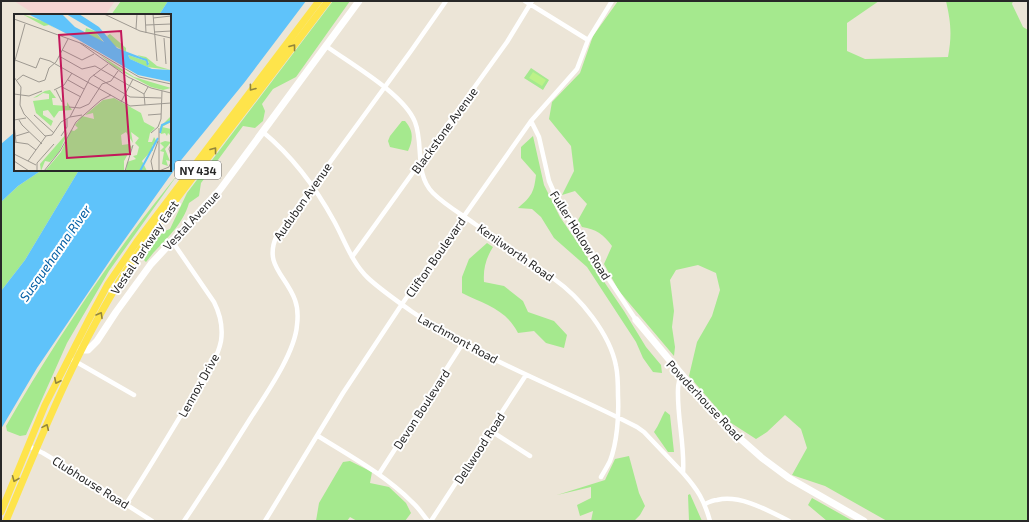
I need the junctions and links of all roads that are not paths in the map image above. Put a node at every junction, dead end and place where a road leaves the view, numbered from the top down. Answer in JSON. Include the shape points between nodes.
{"nodes":[{"id":1,"x":318,"y":1,"type":"edge"},
{"id":2,"x":328,"y":1,"type":"edge"},
{"id":3,"x":359,"y":1,"type":"edge"},
{"id":4,"x":446,"y":1,"type":"edge"},
{"id":5,"x":525,"y":1,"type":"edge"},
{"id":6,"x":612,"y":1,"type":"edge"},
{"id":7,"x":531,"y":3,"type":"edge"},
{"id":8,"x":588,"y":40,"type":"junction"},
{"id":9,"x":326,"y":46,"type":"junction"},
{"id":10,"x":385,"y":87,"type":"junction"},
{"id":11,"x":531,"y":121,"type":"junction"},
{"id":12,"x":264,"y":132,"type":"junction"},
{"id":13,"x":421,"y":161,"type":"junction"},
{"id":14,"x":312,"y":185,"type":"junction"},
{"id":15,"x":464,"y":216,"type":"junction"},
{"id":16,"x":172,"y":241,"type":"junction"},
{"id":17,"x":352,"y":257,"type":"junction"},
{"id":18,"x":402,"y":304,"type":"junction"},
{"id":19,"x":636,"y":320,"type":"joint"},
{"id":20,"x":463,"y":343,"type":"junction"},
{"id":21,"x":75,"y":346,"type":"junction"},
{"id":22,"x":82,"y":349,"type":"junction"},
{"id":23,"x":68,"y":357,"type":"junction"},
{"id":24,"x":76,"y":361,"type":"junction"},
{"id":25,"x":680,"y":374,"type":"junction"},
{"id":26,"x":526,"y":375,"type":"junction"},
{"id":27,"x":134,"y":395,"type":"dead end"},
{"id":28,"x":618,"y":418,"type":"junction"},
{"id":29,"x":491,"y":431,"type":"junction"},
{"id":30,"x":318,"y":436,"type":"junction"},
{"id":31,"x":28,"y":446,"type":"junction"},
{"id":32,"x":36,"y":449,"type":"junction"},
{"id":33,"x":530,"y":456,"type":"dead end"},
{"id":34,"x":379,"y":474,"type":"junction"},
{"id":35,"x":683,"y":474,"type":"junction"},
{"id":36,"x":601,"y":477,"type":"dead end"},
{"id":37,"x":126,"y":504,"type":"junction"},
{"id":38,"x":705,"y":504,"type":"junction"},
{"id":39,"x":1,"y":512,"type":"edge"},
{"id":40,"x":6,"y":521,"type":"edge"},
{"id":41,"x":152,"y":521,"type":"edge"},
{"id":42,"x":184,"y":521,"type":"edge"},
{"id":43,"x":265,"y":521,"type":"edge"},
{"id":44,"x":430,"y":521,"type":"edge"},
{"id":45,"x":710,"y":521,"type":"edge"},
{"id":46,"x":789,"y":521,"type":"edge"},
{"id":47,"x":864,"y":521,"type":"edge"}],
"edges":[{"from":1,"to":21,"type":"main road","name":"Vestal Parkway East","number":"NY 434","one_way":true,"via":[[138,240],[108,284]]},
{"from":22,"to":2,"type":"main road","name":"Vestal Parkway East","number":"NY 434","one_way":true,"via":[[114,291],[154,229]]},
{"from":3,"to":9,"type":"street","name":"Vestal Avenue"},
{"from":4,"to":10,"type":"street","name":"Audubon Avenue"},
{"from":5,"to":7,"type":"street"},
{"from":6,"to":8,"type":"street","name":"Clifton Boulevard"},
{"from":7,"to":8,"type":"street"},
{"from":7,"to":13,"type":"street","name":"Blackstone Avenue","via":[[507,42]]},
{"from":8,"to":11,"type":"street","name":"Clifton Boulevard","via":[[577,69]]},
{"from":9,"to":10,"type":"street","name":"Kenilworth Road"},
{"from":9,"to":12,"type":"street","name":"Vestal Avenue"},
{"from":10,"to":13,"type":"street","name":"Kenilworth Road","via":[[412,115],[419,136]]},
{"from":10,"to":14,"type":"street","name":"Audubon Avenue"},
{"from":11,"to":15,"type":"street","name":"Clifton Boulevard"},
{"from":11,"to":19,"type":"street","name":"Fuller Hollow Road","via":[[540,143],[549,181],[560,206]]},
{"from":12,"to":14,"type":"street","name":"Larchmont Road"},
{"from":12,"to":16,"type":"street","name":"Vestal Avenue","via":[[219,191]]},
{"from":13,"to":15,"type":"street","name":"Kenilworth Road","via":[[423,176],[430,189]]},
{"from":13,"to":17,"type":"street","name":"Blackstone Avenue"},
{"from":14,"to":17,"type":"street","name":"Larchmont Road"},
{"from":14,"to":42,"type":"street","name":"Audubon Avenue","via":[[276,235],[271,251],[273,262],[297,306],[297,325],[291,350],[264,397]]},
{"from":15,"to":18,"type":"street","name":"Clifton Boulevard"},
{"from":15,"to":28,"type":"street","name":"Kenilworth Road","via":[[554,279],[588,310],[605,338],[616,366]]},
{"from":16,"to":22,"type":"street","name":"Vestal Avenue","via":[[142,276],[97,342],[88,350]]},
{"from":16,"to":37,"type":"street","name":"Lennox Drive","via":[[217,308],[221,339],[212,362]]},
{"from":17,"to":18,"type":"street","name":"Larchmont Road","via":[[368,278]]},
{"from":18,"to":20,"type":"street","name":"Larchmont Road"},
{"from":18,"to":30,"type":"street","name":"Clifton Boulevard"},
{"from":19,"to":25,"type":"street","name":"Powderhouse Road"},
{"from":20,"to":26,"type":"street","name":"Larchmont Road"},
{"from":20,"to":34,"type":"street","name":"Devon Boulevard"},
{"from":21,"to":22,"type":"street"},
{"from":21,"to":23,"type":"main road","name":"Vestal Parkway East","number":"NY 434"},
{"from":22,"to":24,"type":"main road","name":"Vestal Parkway East","number":"NY 434"},
{"from":23,"to":24,"type":"street"},
{"from":23,"to":31,"type":"main road","name":"Vestal Parkway East","number":"NY 434","one_way":true},
{"from":24,"to":27,"type":"street"},
{"from":32,"to":24,"type":"main road","name":"Vestal Parkway East","number":"NY 434","one_way":true},
{"from":25,"to":35,"type":"street","via":[[678,398],[684,456]]},
{"from":25,"to":47,"type":"street","name":"Powderhouse Road","via":[[722,422],[762,458],[799,484]]},
{"from":26,"to":28,"type":"street","name":"Larchmont Road"},
{"from":26,"to":29,"type":"street","name":"Dellwood Road"},
{"from":28,"to":35,"type":"street","name":"Larchmont Road","via":[[644,432]]},
{"from":28,"to":36,"type":"street","name":"Kenilworth Road","via":[[611,457]]},
{"from":29,"to":33,"type":"street"},
{"from":29,"to":44,"type":"street","name":"Dellwood Road"},
{"from":30,"to":34,"type":"street"},
{"from":30,"to":43,"type":"street","name":"Clifton Boulevard"},
{"from":31,"to":32,"type":"street","name":"Clubhouse Road"},
{"from":31,"to":39,"type":"main road","name":"Vestal Parkway East","number":"NY 434","one_way":true},
{"from":32,"to":37,"type":"street","name":"Clubhouse Road"},
{"from":32,"to":40,"type":"main road","name":"Vestal Parkway East","number":"NY 434"},
{"from":34,"to":44,"type":"street","via":[[414,503]]},
{"from":35,"to":38,"type":"street","name":"Larchmont Road"},
{"from":37,"to":41,"type":"street","name":"Clubhouse Road"},
{"from":38,"to":45,"type":"street","name":"Larchmont Road"},
{"from":38,"to":46,"type":"street","via":[[733,499],[766,509]]}]}
